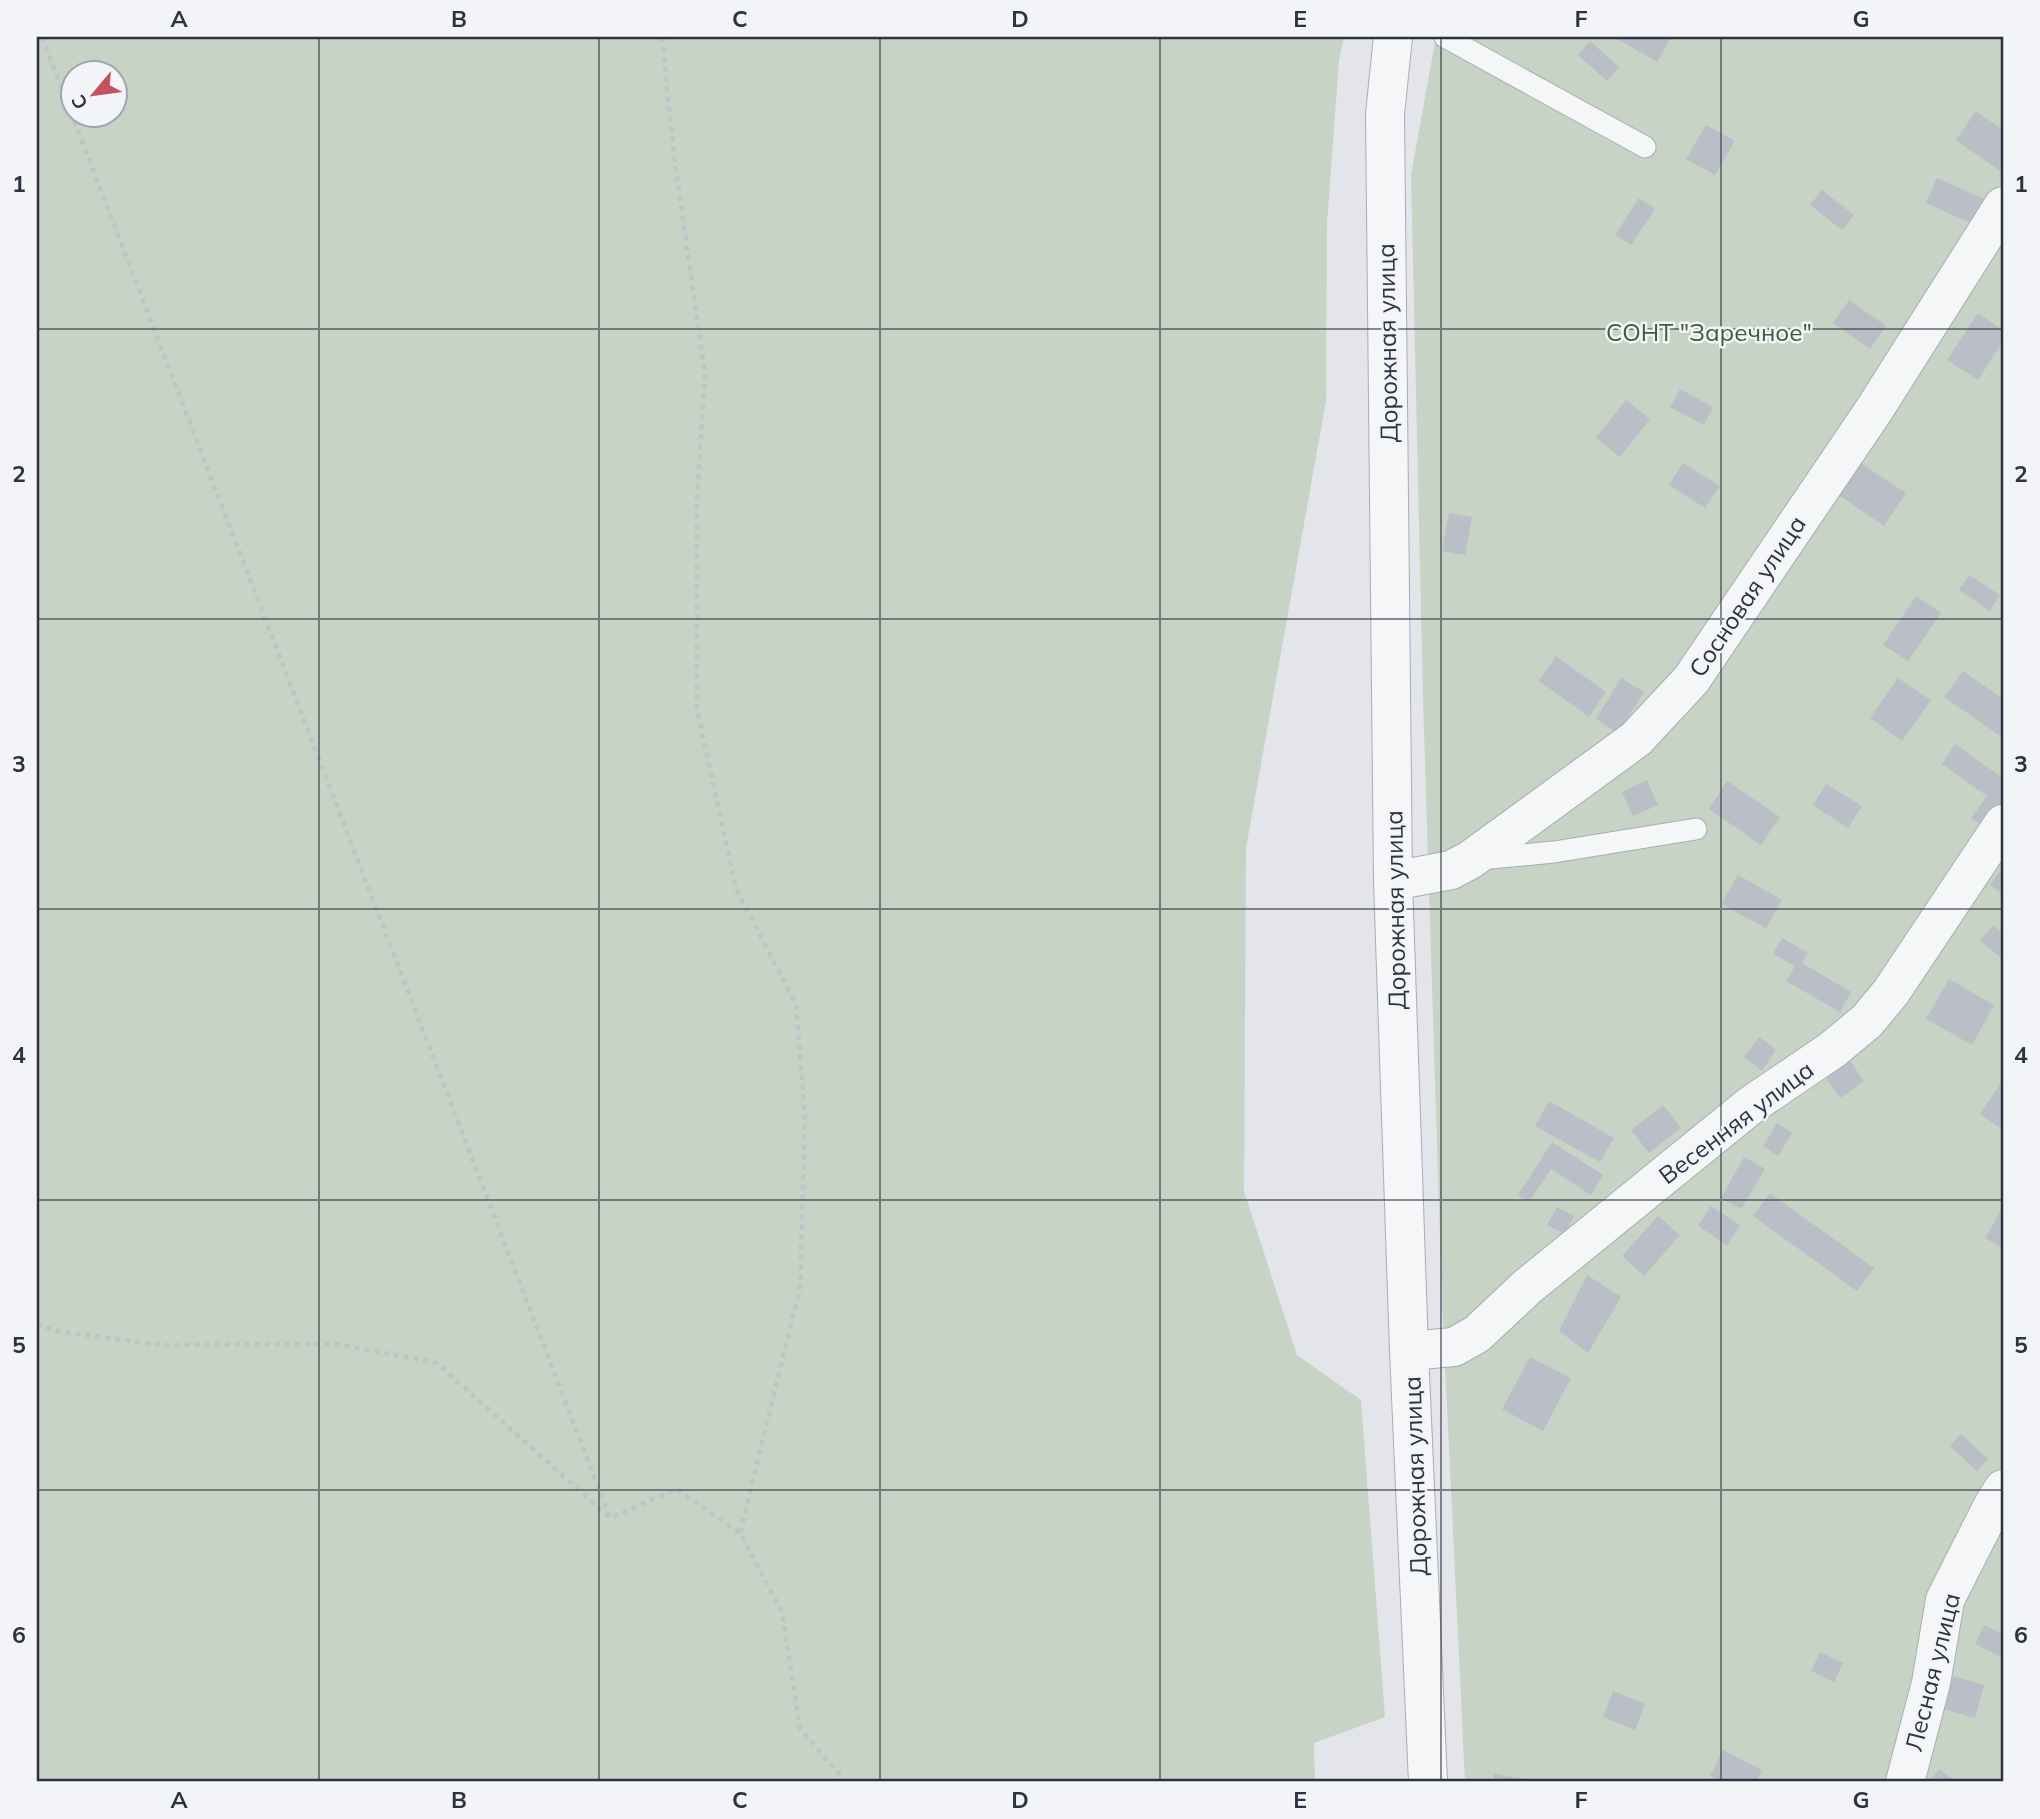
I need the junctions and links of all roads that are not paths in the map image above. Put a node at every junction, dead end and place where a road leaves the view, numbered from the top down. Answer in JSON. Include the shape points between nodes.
{"nodes":[{"id":1,"x":1393,"y":37,"type":"edge"},
{"id":2,"x":1445,"y":37,"type":"edge"},
{"id":3,"x":1644,"y":147,"type":"dead end"},
{"id":4,"x":2003,"y":206,"type":"edge"},
{"id":5,"x":2003,"y":824,"type":"edge"},
{"id":6,"x":1696,"y":829,"type":"dead end"},
{"id":7,"x":1471,"y":860,"type":"junction"},
{"id":8,"x":1393,"y":881,"type":"junction"},
{"id":9,"x":1409,"y":1351,"type":"junction"},
{"id":10,"x":2003,"y":1489,"type":"edge"},
{"id":11,"x":1428,"y":1782,"type":"edge"},
{"id":12,"x":1905,"y":1782,"type":"edge"}],
"edges":[{"from":1,"to":8,"type":"street","name":"Дорожная улица","via":[[1385,114]]},
{"from":2,"to":3,"type":"lane"},
{"from":4,"to":7,"type":"street","name":"Сосновая улица","via":[[1874,410],[1690,680],[1636,739]]},
{"from":5,"to":9,"type":"street","name":"Весенняя улица","via":[[1867,1021],[1751,1105],[1527,1287],[1477,1334],[1454,1347]]},
{"from":6,"to":7,"type":"lane"},
{"from":7,"to":8,"type":"street","name":"Сосновая улица","via":[[1451,870]]},
{"from":8,"to":9,"type":"street","name":"Дорожная улица"},
{"from":9,"to":11,"type":"street","name":"Дорожная улица"},
{"from":10,"to":12,"type":"street","name":"Лесная улица","via":[[1945,1600],[1931,1683]]}]}
